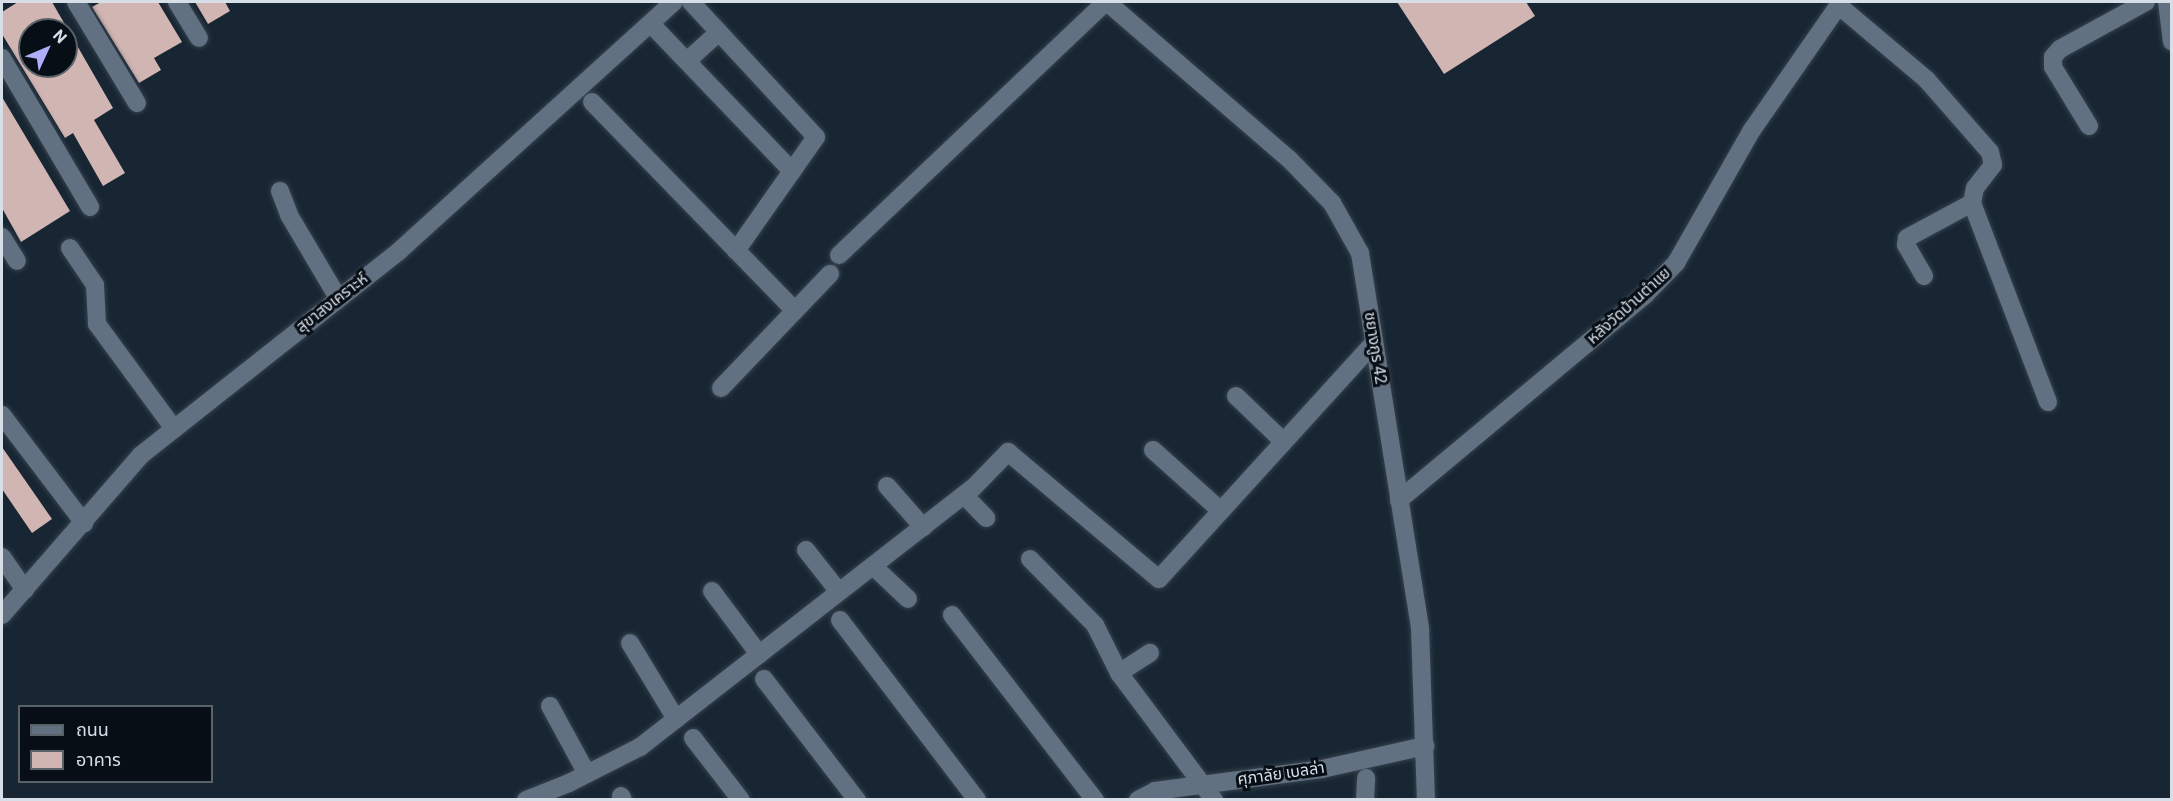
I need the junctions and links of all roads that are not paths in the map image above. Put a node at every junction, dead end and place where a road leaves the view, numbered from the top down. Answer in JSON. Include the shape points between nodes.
{"nodes":[{"id":1,"x":76,"y":2,"type":"edge"},
{"id":2,"x":177,"y":2,"type":"edge"},
{"id":3,"x":674,"y":2,"type":"edge"},
{"id":4,"x":691,"y":2,"type":"edge"},
{"id":5,"x":1107,"y":2,"type":"edge"},
{"id":6,"x":2146,"y":2,"type":"edge"},
{"id":7,"x":2167,"y":2,"type":"edge"},
{"id":8,"x":1840,"y":3,"type":"edge"},
{"id":9,"x":651,"y":24,"type":"junction"},
{"id":10,"x":719,"y":32,"type":"junction"},
{"id":11,"x":199,"y":38,"type":"dead end"},
{"id":12,"x":2172,"y":42,"type":"edge"},
{"id":13,"x":2,"y":58,"type":"edge"},
{"id":14,"x":687,"y":61,"type":"junction"},
{"id":15,"x":592,"y":102,"type":"dead end"},
{"id":16,"x":137,"y":103,"type":"dead end"},
{"id":17,"x":2089,"y":126,"type":"dead end"},
{"id":18,"x":792,"y":171,"type":"junction"},
{"id":19,"x":280,"y":191,"type":"dead end"},
{"id":20,"x":1972,"y":203,"type":"junction"},
{"id":21,"x":90,"y":207,"type":"dead end"},
{"id":22,"x":2,"y":237,"type":"edge"},
{"id":23,"x":70,"y":248,"type":"dead end"},
{"id":24,"x":736,"y":251,"type":"junction"},
{"id":25,"x":839,"y":255,"type":"dead end"},
{"id":26,"x":16,"y":261,"type":"dead end"},
{"id":27,"x":830,"y":274,"type":"dead end"},
{"id":28,"x":1924,"y":276,"type":"dead end"},
{"id":29,"x":338,"y":298,"type":"junction"},
{"id":30,"x":795,"y":311,"type":"junction"},
{"id":31,"x":1374,"y":343,"type":"junction"},
{"id":32,"x":722,"y":388,"type":"dead end"},
{"id":33,"x":1236,"y":396,"type":"dead end"},
{"id":34,"x":2048,"y":402,"type":"dead end"},
{"id":35,"x":2,"y":415,"type":"edge"},
{"id":36,"x":174,"y":429,"type":"junction"},
{"id":37,"x":1284,"y":441,"type":"junction"},
{"id":38,"x":1153,"y":450,"type":"dead end"},
{"id":39,"x":887,"y":486,"type":"dead end"},
{"id":40,"x":964,"y":495,"type":"junction"},
{"id":41,"x":1399,"y":501,"type":"junction"},
{"id":42,"x":1221,"y":511,"type":"junction"},
{"id":43,"x":986,"y":518,"type":"dead end"},
{"id":44,"x":84,"y":523,"type":"junction"},
{"id":45,"x":923,"y":527,"type":"junction"},
{"id":46,"x":806,"y":550,"type":"dead end"},
{"id":47,"x":2,"y":557,"type":"edge"},
{"id":48,"x":1030,"y":559,"type":"dead end"},
{"id":49,"x":873,"y":566,"type":"junction"},
{"id":50,"x":25,"y":590,"type":"junction"},
{"id":51,"x":712,"y":591,"type":"dead end"},
{"id":52,"x":839,"y":592,"type":"junction"},
{"id":53,"x":908,"y":599,"type":"dead end"},
{"id":54,"x":2,"y":615,"type":"edge"},
{"id":55,"x":952,"y":615,"type":"dead end"},
{"id":56,"x":840,"y":620,"type":"dead end"},
{"id":57,"x":630,"y":644,"type":"dead end"},
{"id":58,"x":1150,"y":653,"type":"dead end"},
{"id":59,"x":759,"y":654,"type":"junction"},
{"id":60,"x":1119,"y":674,"type":"junction"},
{"id":61,"x":764,"y":679,"type":"dead end"},
{"id":62,"x":550,"y":706,"type":"dead end"},
{"id":63,"x":676,"y":719,"type":"junction"},
{"id":64,"x":693,"y":738,"type":"dead end"},
{"id":65,"x":1425,"y":746,"type":"junction"},
{"id":66,"x":586,"y":774,"type":"junction"},
{"id":67,"x":1366,"y":778,"type":"dead end"},
{"id":68,"x":1209,"y":792,"type":"edge"},
{"id":69,"x":530,"y":798,"type":"edge"},
{"id":70,"x":741,"y":800,"type":"edge"},
{"id":71,"x":857,"y":800,"type":"edge"},
{"id":72,"x":976,"y":800,"type":"edge"},
{"id":73,"x":1095,"y":800,"type":"edge"},
{"id":74,"x":1138,"y":800,"type":"edge"},
{"id":75,"x":1365,"y":800,"type":"edge"},
{"id":76,"x":1426,"y":800,"type":"edge"}],
"edges":[{"from":1,"to":16,"type":"street"},
{"from":2,"to":11,"type":"street"},
{"from":3,"to":9,"type":"street","name":"สุขาสงเคราะห์"},
{"from":4,"to":10,"type":"street"},
{"from":5,"to":25,"type":"street"},
{"from":5,"to":31,"type":"street","name":"ชยางกูร 42","via":[[1289,159],[1332,203],[1360,253]]},
{"from":6,"to":17,"type":"street","via":[[2053,57],[2053,68]]},
{"from":7,"to":12,"type":"street"},
{"from":8,"to":20,"type":"street","via":[[1926,79],[1990,153],[1992,165],[1975,188]]},
{"from":8,"to":41,"type":"street","name":"หลังวัดบ้านตำแย","via":[[1752,130],[1676,263],[1645,295]]},
{"from":9,"to":14,"type":"street"},
{"from":9,"to":29,"type":"street","name":"สุขาสงเคราะห์","via":[[399,251]]},
{"from":10,"to":14,"type":"street"},
{"from":10,"to":18,"type":"street","via":[[816,137]]},
{"from":13,"to":21,"type":"street"},
{"from":14,"to":18,"type":"street"},
{"from":15,"to":24,"type":"street"},
{"from":18,"to":24,"type":"street"},
{"from":19,"to":29,"type":"street","via":[[289,215]]},
{"from":20,"to":28,"type":"street","via":[[1907,238],[1906,245]]},
{"from":20,"to":34,"type":"street"},
{"from":22,"to":26,"type":"street"},
{"from":23,"to":36,"type":"street","via":[[94,285],[98,324]]},
{"from":24,"to":30,"type":"street"},
{"from":27,"to":30,"type":"street"},
{"from":29,"to":36,"type":"street","name":"สุขาสงเคราะห์"},
{"from":30,"to":32,"type":"street"},
{"from":31,"to":37,"type":"street"},
{"from":31,"to":41,"type":"street","name":"ชยางกูร 42"},
{"from":33,"to":37,"type":"street"},
{"from":35,"to":44,"type":"street"},
{"from":36,"to":44,"type":"street","name":"สุขาสงเคราะห์","via":[[141,455]]},
{"from":37,"to":42,"type":"street"},
{"from":38,"to":42,"type":"street"},
{"from":39,"to":45,"type":"street"},
{"from":40,"to":42,"type":"street","via":[[1008,452],[1159,579]]},
{"from":40,"to":43,"type":"street"},
{"from":40,"to":45,"type":"street"},
{"from":41,"to":65,"type":"street","name":"ชยางกูร 42","via":[[1420,629]]},
{"from":44,"to":50,"type":"street","name":"สุขาสงเคราะห์"},
{"from":45,"to":49,"type":"street"},
{"from":46,"to":52,"type":"street"},
{"from":47,"to":50,"type":"street"},
{"from":48,"to":60,"type":"street","via":[[1095,626]]},
{"from":49,"to":52,"type":"street"},
{"from":49,"to":53,"type":"street"},
{"from":50,"to":54,"type":"street","name":"สุขาสงเคราะห์"},
{"from":51,"to":59,"type":"street"},
{"from":52,"to":59,"type":"street"},
{"from":55,"to":73,"type":"street"},
{"from":56,"to":72,"type":"street"},
{"from":57,"to":63,"type":"street"},
{"from":58,"to":60,"type":"street"},
{"from":59,"to":63,"type":"street"},
{"from":60,"to":68,"type":"street"},
{"from":61,"to":71,"type":"street"},
{"from":62,"to":66,"type":"street"},
{"from":63,"to":66,"type":"street","via":[[639,747]]},
{"from":64,"to":70,"type":"street"},
{"from":65,"to":68,"type":"street","name":"ศุภาลัย เบลล่า"},
{"from":65,"to":76,"type":"street","name":"ชยางกูร 42"},
{"from":66,"to":69,"type":"street"},
{"from":67,"to":75,"type":"street"},
{"from":68,"to":74,"type":"street","name":"ศุภาลัย เบลล่า","via":[[1155,791]]}]}
